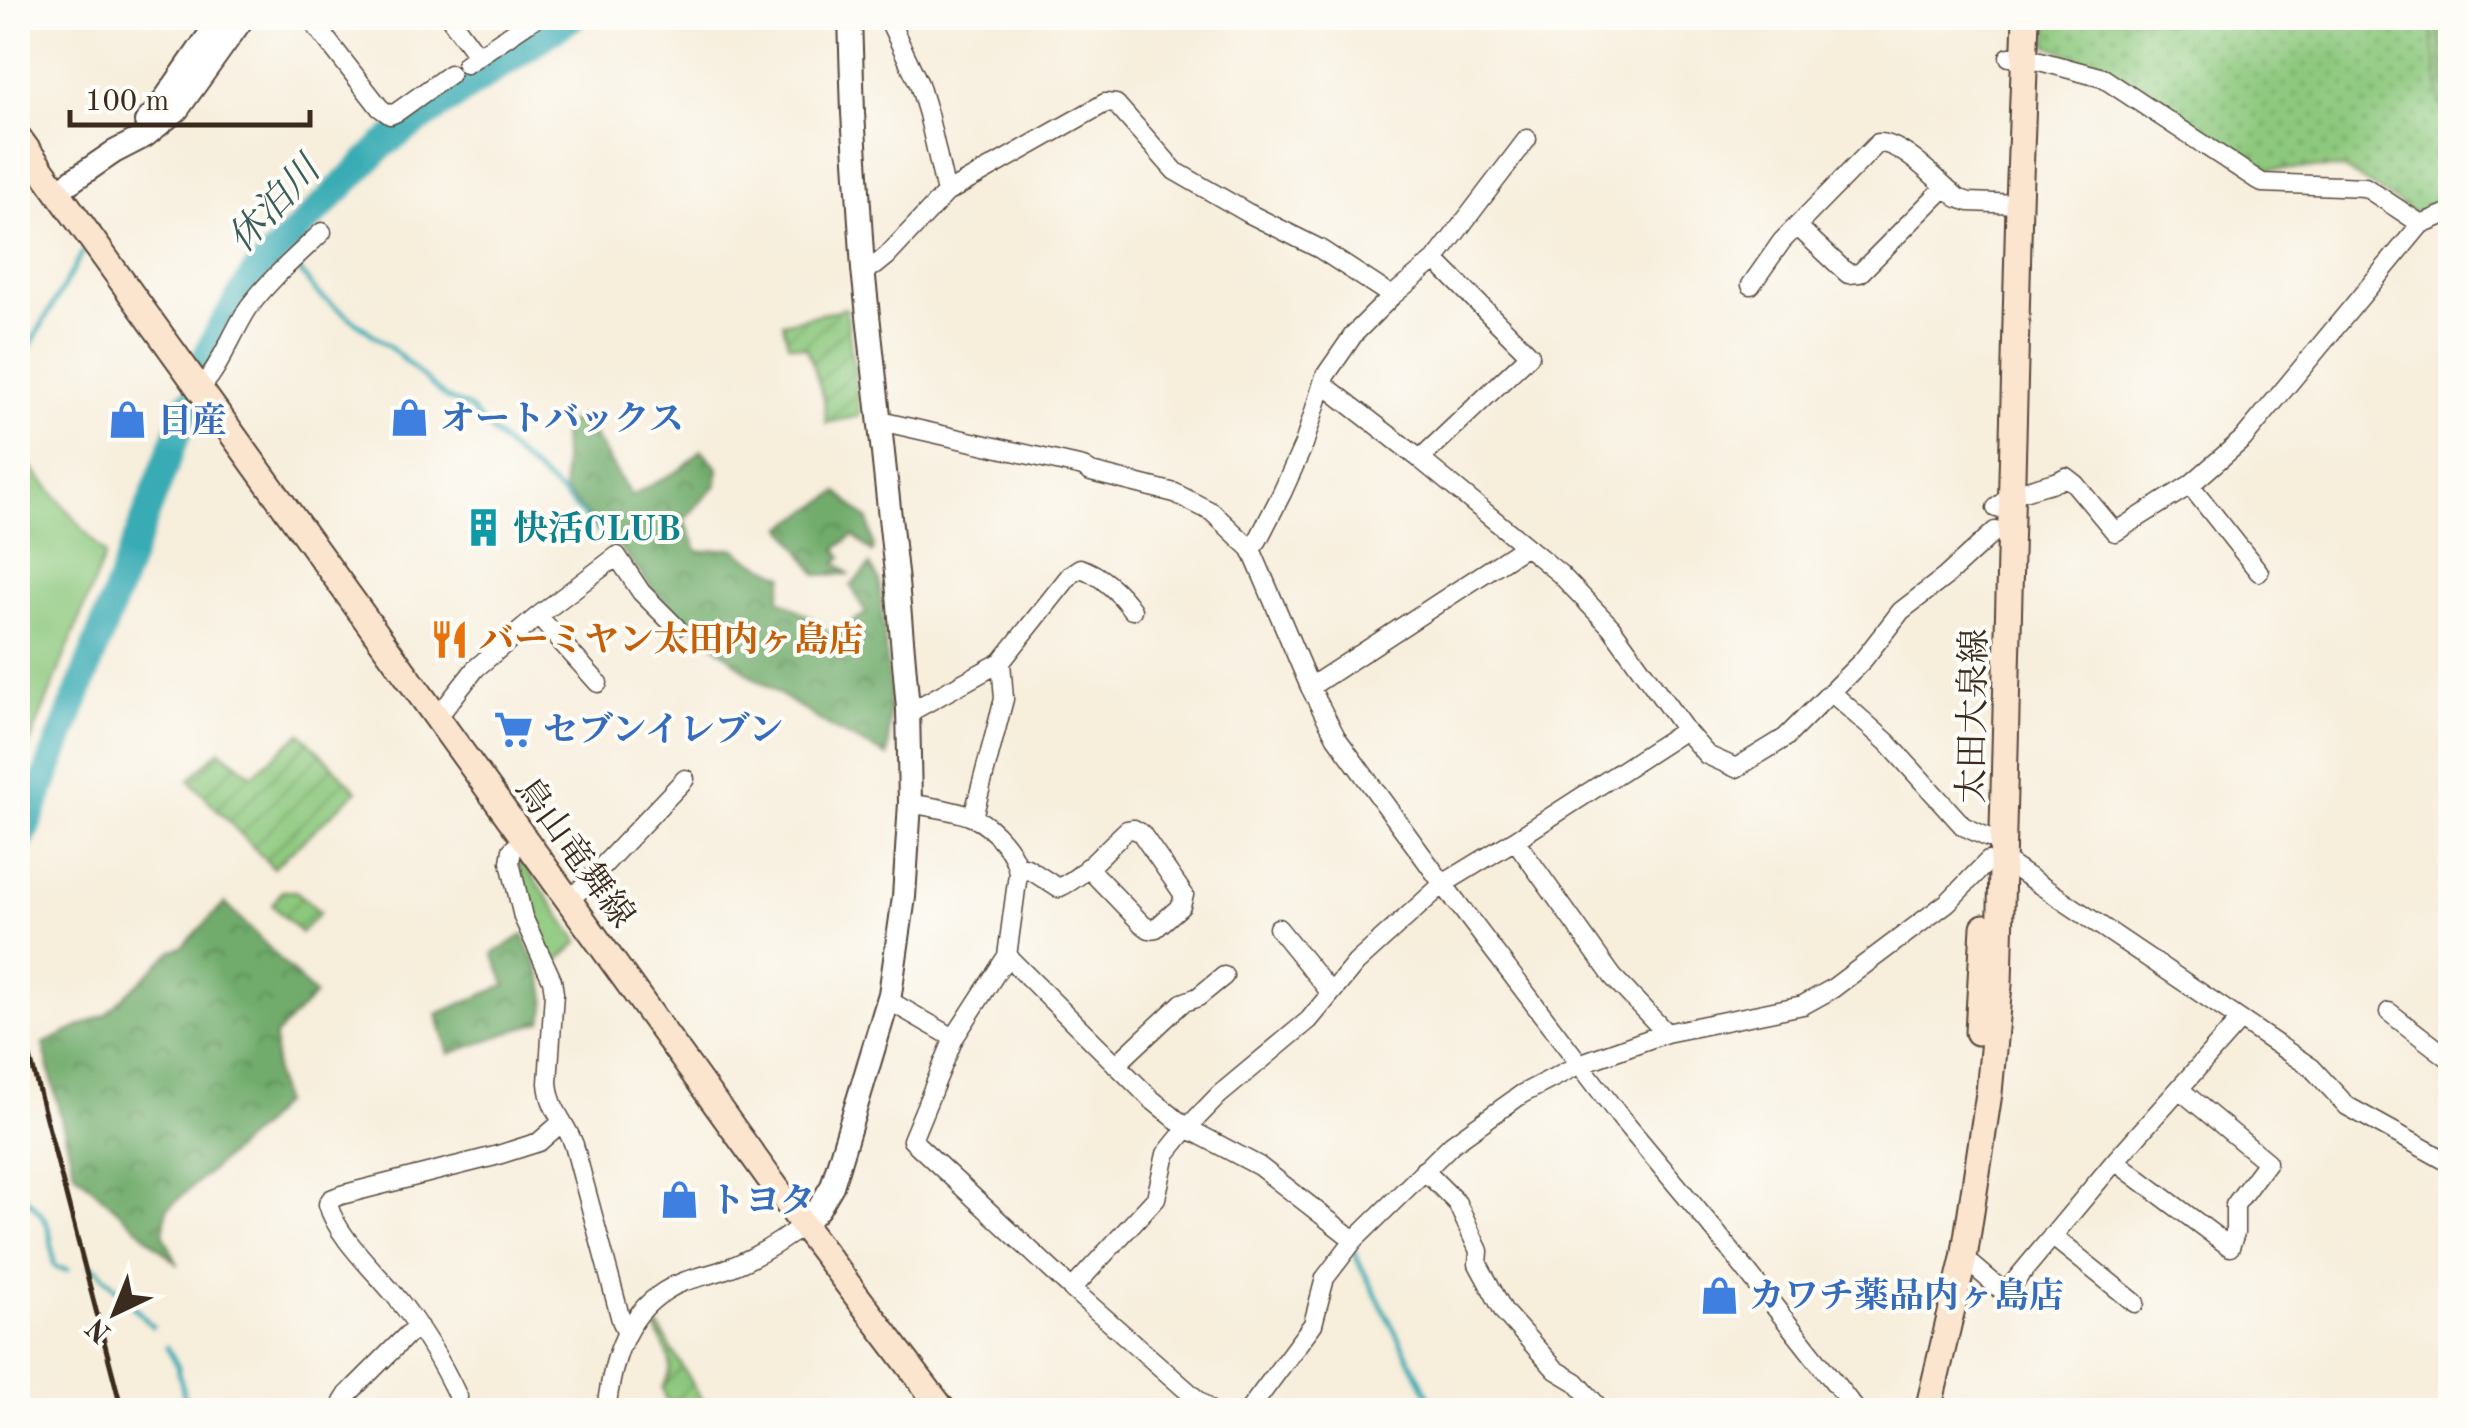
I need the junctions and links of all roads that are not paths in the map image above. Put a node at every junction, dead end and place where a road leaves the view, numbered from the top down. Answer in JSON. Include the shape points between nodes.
{"nodes":[{"id":1,"x":221,"y":18,"type":"edge"},
{"id":2,"x":242,"y":18,"type":"edge"},
{"id":3,"x":310,"y":18,"type":"edge"},
{"id":4,"x":450,"y":18,"type":"edge"},
{"id":5,"x":535,"y":18,"type":"edge"},
{"id":6,"x":850,"y":18,"type":"edge"},
{"id":7,"x":888,"y":18,"type":"edge"},
{"id":8,"x":2011,"y":18,"type":"edge"},
{"id":9,"x":2026,"y":18,"type":"edge"},
{"id":10,"x":2017,"y":57,"type":"junction"},
{"id":11,"x":465,"y":65,"type":"junction"},
{"id":12,"x":18,"y":137,"type":"edge"},
{"id":13,"x":1527,"y":139,"type":"dead end"},
{"id":14,"x":114,"y":152,"type":"junction"},
{"id":15,"x":1946,"y":187,"type":"junction"},
{"id":16,"x":57,"y":192,"type":"junction"},
{"id":17,"x":946,"y":193,"type":"junction"},
{"id":18,"x":2011,"y":203,"type":"junction"},
{"id":19,"x":2450,"y":212,"type":"edge"},
{"id":20,"x":2421,"y":224,"type":"junction"},
{"id":21,"x":1797,"y":226,"type":"junction"},
{"id":22,"x":322,"y":232,"type":"dead end"},
{"id":23,"x":1435,"y":260,"type":"junction"},
{"id":24,"x":863,"y":269,"type":"junction"},
{"id":25,"x":1751,"y":285,"type":"dead end"},
{"id":26,"x":1392,"y":296,"type":"junction"},
{"id":27,"x":1323,"y":384,"type":"junction"},
{"id":28,"x":200,"y":388,"type":"junction"},
{"id":29,"x":880,"y":420,"type":"junction"},
{"id":30,"x":1420,"y":459,"type":"junction"},
{"id":31,"x":2190,"y":485,"type":"junction"},
{"id":32,"x":2001,"y":511,"type":"junction"},
{"id":33,"x":1526,"y":546,"type":"junction"},
{"id":34,"x":1250,"y":549,"type":"junction"},
{"id":35,"x":2258,"y":572,"type":"dead end"},
{"id":36,"x":1132,"y":610,"type":"dead end"},
{"id":37,"x":538,"y":616,"type":"junction"},
{"id":38,"x":676,"y":627,"type":"dead end"},
{"id":39,"x":1000,"y":662,"type":"junction"},
{"id":40,"x":598,"y":682,"type":"dead end"},
{"id":41,"x":1310,"y":687,"type":"junction"},
{"id":42,"x":1831,"y":692,"type":"junction"},
{"id":43,"x":908,"y":713,"type":"junction"},
{"id":44,"x":437,"y":718,"type":"junction"},
{"id":45,"x":1685,"y":730,"type":"junction"},
{"id":46,"x":685,"y":779,"type":"dead end"},
{"id":47,"x":910,"y":804,"type":"junction"},
{"id":48,"x":973,"y":817,"type":"junction"},
{"id":49,"x":524,"y":840,"type":"junction"},
{"id":50,"x":1515,"y":840,"type":"junction"},
{"id":51,"x":1993,"y":853,"type":"junction"},
{"id":52,"x":1018,"y":865,"type":"junction"},
{"id":53,"x":1087,"y":867,"type":"junction"},
{"id":54,"x":1443,"y":884,"type":"junction"},
{"id":55,"x":568,"y":900,"type":"junction"},
{"id":56,"x":1278,"y":928,"type":"dead end"},
{"id":57,"x":1007,"y":956,"type":"junction"},
{"id":58,"x":1224,"y":976,"type":"dead end"},
{"id":59,"x":1330,"y":992,"type":"junction"},
{"id":60,"x":888,"y":1000,"type":"junction"},
{"id":61,"x":2389,"y":1012,"type":"dead end"},
{"id":62,"x":2240,"y":1020,"type":"junction"},
{"id":63,"x":1666,"y":1033,"type":"junction"},
{"id":64,"x":954,"y":1038,"type":"junction"},
{"id":65,"x":2450,"y":1059,"type":"edge"},
{"id":66,"x":1582,"y":1063,"type":"junction"},
{"id":67,"x":1116,"y":1065,"type":"junction"},
{"id":68,"x":2179,"y":1088,"type":"junction"},
{"id":69,"x":562,"y":1122,"type":"junction"},
{"id":70,"x":1187,"y":1128,"type":"junction"},
{"id":71,"x":2114,"y":1160,"type":"junction"},
{"id":72,"x":2450,"y":1163,"type":"edge"},
{"id":73,"x":1424,"y":1170,"type":"junction"},
{"id":74,"x":803,"y":1225,"type":"junction"},
{"id":75,"x":2052,"y":1236,"type":"junction"},
{"id":76,"x":1354,"y":1240,"type":"junction"},
{"id":77,"x":1964,"y":1258,"type":"junction"},
{"id":78,"x":1072,"y":1289,"type":"junction"},
{"id":79,"x":2136,"y":1303,"type":"dead end"},
{"id":80,"x":419,"y":1327,"type":"junction"},
{"id":81,"x":627,"y":1333,"type":"junction"},
{"id":82,"x":344,"y":1402,"type":"dead end"},
{"id":83,"x":454,"y":1410,"type":"edge"},
{"id":84,"x":606,"y":1410,"type":"edge"},
{"id":85,"x":943,"y":1410,"type":"edge"},
{"id":86,"x":1209,"y":1410,"type":"edge"},
{"id":87,"x":1249,"y":1410,"type":"edge"},
{"id":88,"x":1599,"y":1410,"type":"edge"},
{"id":89,"x":1856,"y":1410,"type":"edge"},
{"id":90,"x":1912,"y":1410,"type":"edge"},
{"id":91,"x":1928,"y":1410,"type":"edge"}],
"edges":[{"from":1,"to":14,"type":"street","via":[[158,109]]},
{"from":2,"to":14,"type":"street","via":[[183,104]]},
{"from":3,"to":11,"type":"street","via":[[390,115]]},
{"from":4,"to":11,"type":"street"},
{"from":5,"to":11,"type":"street"},
{"from":6,"to":24,"type":"street"},
{"from":7,"to":17,"type":"street","via":[[924,99]]},
{"from":8,"to":10,"type":"main road","name":"太田大泉線"},
{"from":9,"to":10,"type":"main road","name":"太田大泉線"},
{"from":10,"to":18,"type":"main road","name":"太田大泉線"},
{"from":10,"to":20,"type":"street","via":[[2103,78],[2262,183],[2365,187]]},
{"from":12,"to":16,"type":"main road","name":"鳥山竜舞線"},
{"from":13,"to":23,"type":"street"},
{"from":14,"to":16,"type":"street"},
{"from":15,"to":18,"type":"street","via":[[1969,202]]},
{"from":15,"to":21,"type":"street","via":[[1889,142],[1878,143]]},
{"from":15,"to":21,"type":"street","via":[[1854,275]]},
{"from":16,"to":28,"type":"main road","name":"鳥山竜舞線"},
{"from":17,"to":24,"type":"street","via":[[887,256]]},
{"from":17,"to":26,"type":"street","via":[[1105,103],[1116,104],[1175,171]]},
{"from":18,"to":32,"type":"main road","name":"太田大泉線"},
{"from":19,"to":20,"type":"street"},
{"from":20,"to":31,"type":"street","via":[[2242,439]]},
{"from":21,"to":25,"type":"street"},
{"from":22,"to":28,"type":"street","via":[[257,296]]},
{"from":23,"to":26,"type":"street"},
{"from":23,"to":30,"type":"street","via":[[1530,355]]},
{"from":24,"to":29,"type":"street"},
{"from":26,"to":27,"type":"street","via":[[1354,334]]},
{"from":27,"to":30,"type":"street"},
{"from":27,"to":34,"type":"street","via":[[1304,444]]},
{"from":28,"to":44,"type":"main road","name":"鳥山竜舞線"},
{"from":29,"to":34,"type":"street","via":[[1175,492],[1212,512]]},
{"from":29,"to":43,"type":"street"},
{"from":30,"to":33,"type":"street"},
{"from":31,"to":32,"type":"street","via":[[2115,532],[2066,477]]},
{"from":31,"to":35,"type":"street"},
{"from":32,"to":42,"type":"street"},
{"from":32,"to":51,"type":"main road","name":"太田大泉線"},
{"from":32,"to":51,"type":"main road","name":"太田大泉線"},
{"from":33,"to":41,"type":"street"},
{"from":33,"to":45,"type":"street","via":[[1611,627]]},
{"from":34,"to":41,"type":"street"},
{"from":36,"to":39,"type":"street","via":[[1080,568]]},
{"from":37,"to":38,"type":"street","via":[[618,556]]},
{"from":37,"to":40,"type":"street"},
{"from":37,"to":44,"type":"street","via":[[476,668]]},
{"from":39,"to":43,"type":"street"},
{"from":39,"to":48,"type":"street","via":[[1004,699]]},
{"from":41,"to":54,"type":"street","via":[[1336,737]]},
{"from":42,"to":45,"type":"street","via":[[1786,738],[1736,768],[1707,755]]},
{"from":42,"to":51,"type":"street"},
{"from":43,"to":47,"type":"street"},
{"from":44,"to":49,"type":"main road","name":"鳥山竜舞線"},
{"from":45,"to":50,"type":"street"},
{"from":46,"to":55,"type":"street"},
{"from":47,"to":48,"type":"street"},
{"from":47,"to":60,"type":"street"},
{"from":48,"to":52,"type":"street"},
{"from":49,"to":55,"type":"main road","name":"鳥山竜舞線"},
{"from":49,"to":69,"type":"street","via":[[510,862],[523,917],[552,980],[549,1098]]},
{"from":50,"to":54,"type":"street"},
{"from":50,"to":63,"type":"street","via":[[1613,976]]},
{"from":51,"to":62,"type":"street"},
{"from":51,"to":63,"type":"street","via":[[1948,902],[1803,1005]]},
{"from":51,"to":77,"type":"main road","name":"太田大泉線","via":[[1999,985]]},
{"from":51,"to":90,"type":"main road","name":"太田大泉線","via":[[1975,1083],[1950,1246]]},
{"from":52,"to":53,"type":"street","via":[[1058,888]]},
{"from":52,"to":57,"type":"street"},
{"from":53,"to":53,"type":"street","via":[[1134,829],[1184,901],[1149,928]]},
{"from":54,"to":59,"type":"street"},
{"from":54,"to":66,"type":"street"},
{"from":55,"to":74,"type":"main road","name":"鳥山竜舞線"},
{"from":56,"to":59,"type":"street"},
{"from":57,"to":64,"type":"street"},
{"from":57,"to":67,"type":"street"},
{"from":58,"to":67,"type":"street","via":[[1182,1003]]},
{"from":59,"to":70,"type":"street","via":[[1309,1020]]},
{"from":60,"to":64,"type":"street"},
{"from":60,"to":74,"type":"street","via":[[832,1186]]},
{"from":61,"to":65,"type":"street"},
{"from":62,"to":68,"type":"street"},
{"from":62,"to":72,"type":"street","via":[[2312,1068],[2347,1106]]},
{"from":63,"to":66,"type":"street"},
{"from":64,"to":78,"type":"street","via":[[912,1140]]},
{"from":66,"to":73,"type":"street","via":[[1522,1094]]},
{"from":66,"to":89,"type":"street"},
{"from":67,"to":70,"type":"street"},
{"from":68,"to":71,"type":"street"},
{"from":68,"to":71,"type":"street","via":[[2267,1162],[2235,1205],[2230,1247]]},
{"from":69,"to":80,"type":"street","via":[[539,1142],[328,1204]]},
{"from":69,"to":81,"type":"street"},
{"from":70,"to":76,"type":"street","via":[[1258,1166]]},
{"from":70,"to":78,"type":"street","via":[[1166,1154],[1156,1198]]},
{"from":71,"to":75,"type":"street"},
{"from":73,"to":76,"type":"street"},
{"from":73,"to":88,"type":"street","via":[[1458,1203],[1478,1264],[1504,1312]]},
{"from":74,"to":81,"type":"street","via":[[744,1262],[665,1291]]},
{"from":74,"to":85,"type":"main road","name":"鳥山竜舞線"},
{"from":75,"to":77,"type":"street","via":[[2005,1293]]},
{"from":75,"to":79,"type":"street"},
{"from":76,"to":87,"type":"street","via":[[1325,1278],[1313,1324]]},
{"from":77,"to":91,"type":"main road","name":"太田大泉線"},
{"from":78,"to":86,"type":"street"},
{"from":80,"to":82,"type":"street"},
{"from":80,"to":83,"type":"street","via":[[458,1397]]},
{"from":81,"to":84,"type":"street"}]}
